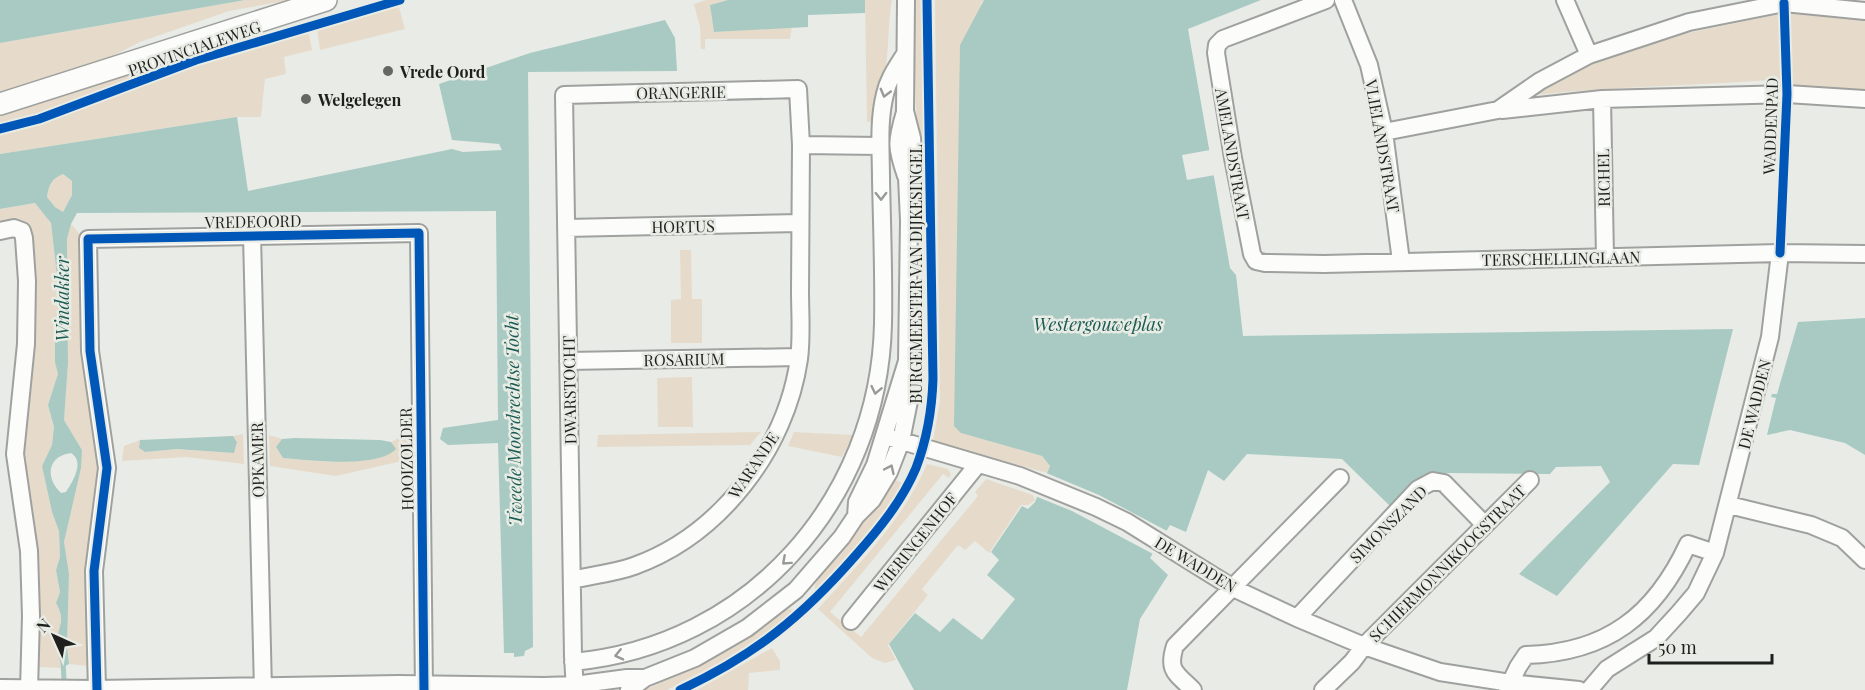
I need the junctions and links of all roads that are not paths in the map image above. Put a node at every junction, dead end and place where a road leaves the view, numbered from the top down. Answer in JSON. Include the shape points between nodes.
{"nodes":[{"id":1,"x":326,"y":0,"type":"edge"},
{"id":2,"x":906,"y":0,"type":"edge"},
{"id":3,"x":1326,"y":0,"type":"edge"},
{"id":4,"x":1343,"y":0,"type":"edge"},
{"id":5,"x":1565,"y":0,"type":"edge"},
{"id":6,"x":1784,"y":2,"type":"edge"},
{"id":7,"x":1865,"y":11,"type":"edge"},
{"id":8,"x":905,"y":54,"type":"junction"},
{"id":9,"x":1589,"y":55,"type":"junction"},
{"id":10,"x":798,"y":89,"type":"joint"},
{"id":11,"x":564,"y":95,"type":"joint"},
{"id":12,"x":1602,"y":99,"type":"junction"},
{"id":13,"x":1865,"y":99,"type":"edge"},
{"id":14,"x":0,"y":105,"type":"edge"},
{"id":15,"x":1498,"y":110,"type":"junction"},
{"id":16,"x":1384,"y":132,"type":"junction"},
{"id":17,"x":801,"y":145,"type":"junction"},
{"id":18,"x":880,"y":146,"type":"junction"},
{"id":19,"x":800,"y":224,"type":"junction"},
{"id":20,"x":566,"y":228,"type":"junction"},
{"id":21,"x":0,"y":231,"type":"edge"},
{"id":22,"x":419,"y":233,"type":"joint"},
{"id":23,"x":252,"y":236,"type":"junction"},
{"id":24,"x":1780,"y":253,"type":"junction"},
{"id":25,"x":1865,"y":254,"type":"edge"},
{"id":26,"x":1605,"y":257,"type":"junction"},
{"id":27,"x":1256,"y":261,"type":"joint"},
{"id":28,"x":1401,"y":261,"type":"junction"},
{"id":29,"x":799,"y":357,"type":"junction"},
{"id":30,"x":568,"y":361,"type":"junction"},
{"id":31,"x":893,"y":439,"type":"junction"},
{"id":32,"x":978,"y":464,"type":"junction"},
{"id":33,"x":1340,"y":478,"type":"dead end"},
{"id":34,"x":1530,"y":480,"type":"dead end"},
{"id":35,"x":1729,"y":505,"type":"junction"},
{"id":36,"x":1485,"y":525,"type":"junction"},
{"id":37,"x":1715,"y":553,"type":"junction"},
{"id":38,"x":1865,"y":560,"type":"edge"},
{"id":39,"x":572,"y":580,"type":"junction"},
{"id":40,"x":1233,"y":588,"type":"junction"},
{"id":41,"x":1297,"y":618,"type":"junction"},
{"id":42,"x":851,"y":621,"type":"dead end"},
{"id":43,"x":1364,"y":646,"type":"junction"},
{"id":44,"x":573,"y":662,"type":"junction"},
{"id":45,"x":645,"y":678,"type":"junction"},
{"id":46,"x":424,"y":687,"type":"edge"},
{"id":47,"x":575,"y":687,"type":"edge"},
{"id":48,"x":1509,"y":687,"type":"edge"},
{"id":49,"x":0,"y":688,"type":"edge"},
{"id":50,"x":263,"y":688,"type":"edge"},
{"id":51,"x":29,"y":689,"type":"edge"},
{"id":52,"x":97,"y":690,"type":"edge"},
{"id":53,"x":629,"y":690,"type":"edge"},
{"id":54,"x":1192,"y":690,"type":"edge"},
{"id":55,"x":1323,"y":690,"type":"edge"},
{"id":56,"x":1579,"y":690,"type":"edge"},
{"id":57,"x":1589,"y":690,"type":"edge"}],
"edges":[{"from":1,"to":14,"type":"main road","name":"PROVINCIALEWEG"},
{"from":2,"to":8,"type":"street","name":"BURGEMEESTER VAN DIJKESINGEL"},
{"from":3,"to":27,"type":"street","name":"AMELANDSTRAAT","via":[[1223,39],[1217,45],[1233,158]]},
{"from":4,"to":16,"type":"street","name":"VLIELANDSTRAAT","via":[[1369,65]]},
{"from":5,"to":9,"type":"street"},
{"from":6,"to":7,"type":"street"},
{"from":6,"to":9,"type":"street","via":[[1689,22]]},
{"from":8,"to":18,"type":"street","name":"BURGEMEESTER VAN DIJKESINGEL","one_way":true,"via":[[885,92]]},
{"from":8,"to":31,"type":"street","name":"BURGEMEESTER VAN DIJKESINGEL","via":[[905,111],[913,152],[907,177],[908,361]]},
{"from":9,"to":15,"type":"street","via":[[1540,81]]},
{"from":10,"to":11,"type":"street","name":"ORANGERIE"},
{"from":10,"to":17,"type":"street","name":"WARANDE"},
{"from":11,"to":20,"type":"street","name":"DWARSTOCHT"},
{"from":12,"to":13,"type":"street","via":[[1787,94]]},
{"from":12,"to":15,"type":"street"},
{"from":12,"to":26,"type":"street","name":"RICHEL"},
{"from":15,"to":16,"type":"street"},
{"from":16,"to":28,"type":"street","name":"VLIELANDSTRAAT"},
{"from":17,"to":18,"type":"street"},
{"from":17,"to":19,"type":"street","name":"WARANDE"},
{"from":18,"to":44,"type":"street","name":"BURGEMEESTER VAN DIJKESINGEL","one_way":true,"via":[[883,325],[878,384],[864,432],[833,498],[793,554],[716,616],[660,644]]},
{"from":19,"to":20,"type":"street","name":"HORTUS"},
{"from":19,"to":29,"type":"street","name":"WARANDE"},
{"from":20,"to":30,"type":"street","name":"DWARSTOCHT"},
{"from":21,"to":51,"type":"street","via":[[22,231],[27,281],[26,344],[15,454],[29,551]]},
{"from":22,"to":23,"type":"street","name":"VREDEOORD"},
{"from":22,"to":46,"type":"street","name":"HOOIZOLDER"},
{"from":23,"to":50,"type":"street","name":"OPKAMER"},
{"from":23,"to":52,"type":"street","name":"VREDEOORD","via":[[88,239],[90,351],[107,468],[94,572]]},
{"from":24,"to":25,"type":"street","name":"TERSCHELLINGLAAN"},
{"from":24,"to":26,"type":"street","name":"TERSCHELLINGLAAN"},
{"from":24,"to":35,"type":"street","name":"DE WADDEN","via":[[1770,337]]},
{"from":26,"to":28,"type":"street","name":"TERSCHELLINGLAAN"},
{"from":27,"to":28,"type":"street","name":"TERSCHELLINGLAAN"},
{"from":29,"to":30,"type":"street","name":"ROSARIUM"},
{"from":29,"to":39,"type":"street","name":"WARANDE","via":[[792,394],[778,428],[737,495],[689,539],[634,566]]},
{"from":30,"to":39,"type":"street","name":"DWARSTOCHT"},
{"from":31,"to":32,"type":"street","name":"DE WADDEN"},
{"from":31,"to":45,"type":"street","name":"BURGEMEESTER VAN DIJKESINGEL","via":[[875,465],[857,502],[855,516],[842,537],[796,590],[747,628],[695,658]]},
{"from":32,"to":40,"type":"street","name":"DE WADDEN","via":[[1039,483],[1106,512]]},
{"from":32,"to":42,"type":"street","name":"WIERINGENHOF"},
{"from":33,"to":40,"type":"street"},
{"from":34,"to":36,"type":"street","name":"SCHIERMONNIKOOGSTRAAT"},
{"from":35,"to":37,"type":"street","name":"DE WADDEN"},
{"from":35,"to":38,"type":"street","via":[[1811,525],[1842,538]]},
{"from":36,"to":41,"type":"street","name":"SIMONSZAND","via":[[1444,483],[1433,481],[1418,489]]},
{"from":36,"to":43,"type":"street","name":"SCHIERMONNIKOOGSTRAAT"},
{"from":37,"to":48,"type":"street","via":[[1688,544],[1664,588],[1626,627],[1569,651],[1526,656]]},
{"from":37,"to":57,"type":"street","name":"DE WADDEN","via":[[1696,593],[1679,613],[1656,638],[1607,669]]},
{"from":39,"to":44,"type":"street","name":"DWARSTOCHT"},
{"from":40,"to":41,"type":"street","name":"DE WADDEN"},
{"from":40,"to":54,"type":"street","via":[[1175,646],[1170,660],[1173,670]]},
{"from":41,"to":43,"type":"street","name":"DE WADDEN"},
{"from":43,"to":48,"type":"street","name":"DE WADDEN","via":[[1440,672]]},
{"from":43,"to":55,"type":"street","name":"SCHIERMONNIKOOGSTRAAT"},
{"from":44,"to":47,"type":"street","name":"DWARSTOCHT"},
{"from":45,"to":47,"type":"street","name":"BURGEMEESTER VAN DIJKESINGEL"},
{"from":45,"to":53,"type":"street","name":"BURGEMEESTER VAN DIJKESINGEL"},
{"from":46,"to":47,"type":"street","name":"BURGEMEESTER VAN DIJKESINGEL"},
{"from":46,"to":50,"type":"street","name":"BURGEMEESTER VAN DIJKESINGEL"},
{"from":48,"to":56,"type":"street","name":"DE WADDEN"},
{"from":49,"to":51,"type":"street","name":"BURGEMEESTER VAN DIJKESINGEL"},
{"from":50,"to":52,"type":"street","name":"BURGEMEESTER VAN DIJKESINGEL"},
{"from":51,"to":52,"type":"street","name":"BURGEMEESTER VAN DIJKESINGEL"}]}
